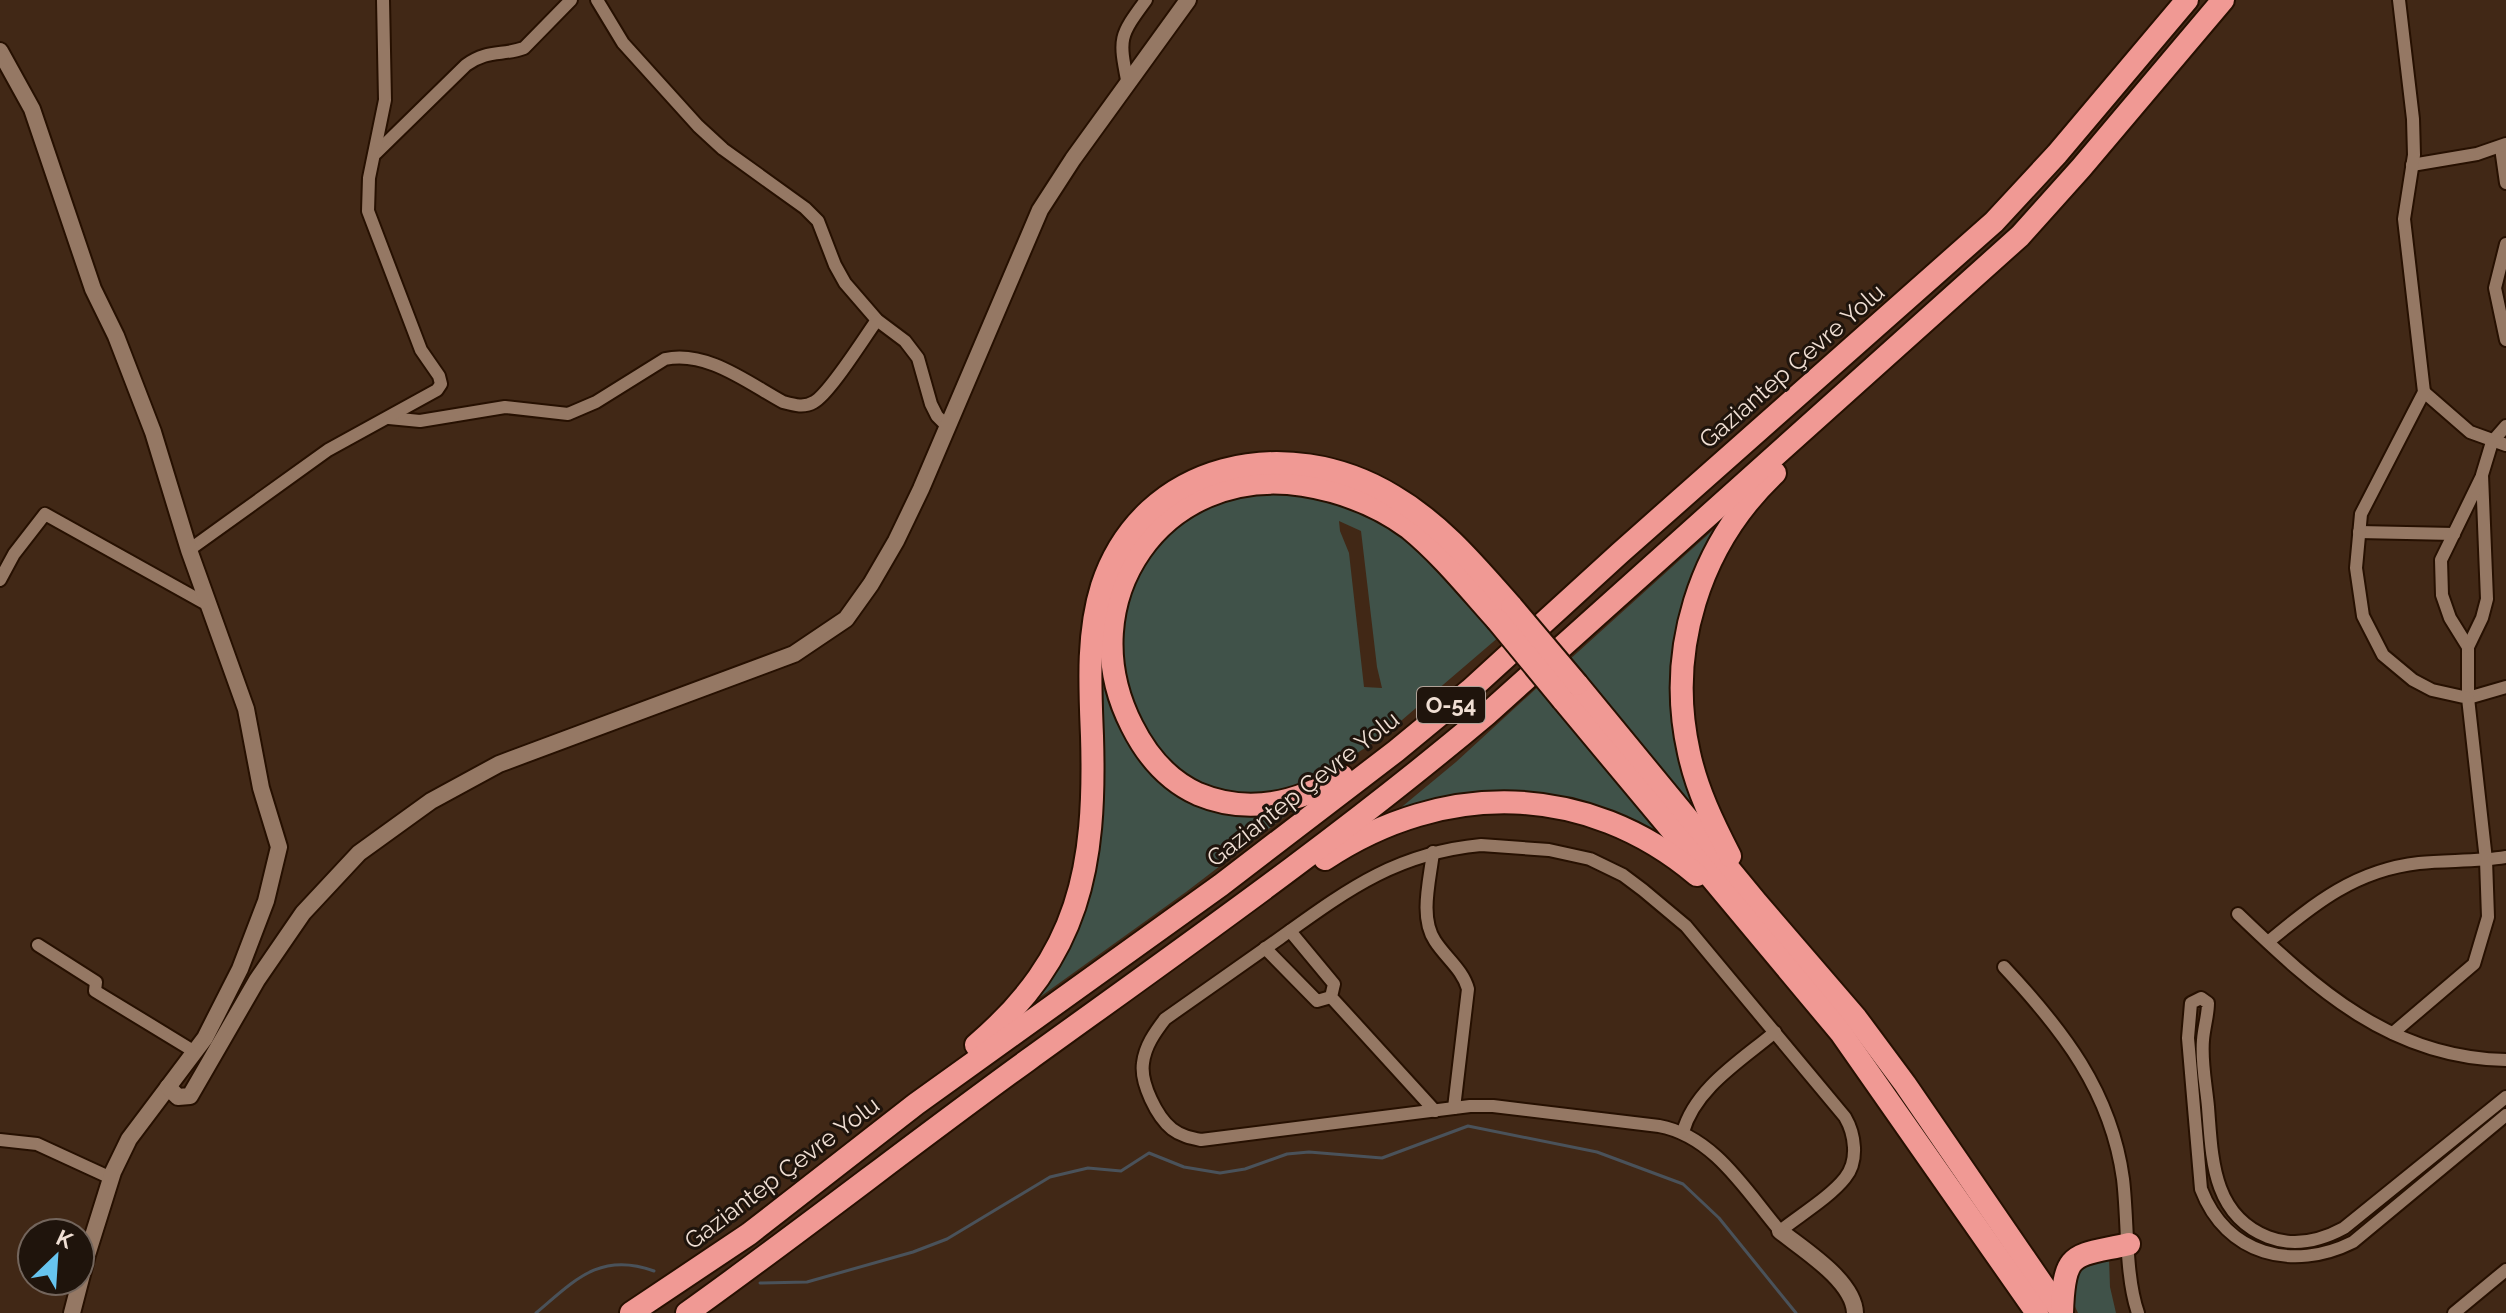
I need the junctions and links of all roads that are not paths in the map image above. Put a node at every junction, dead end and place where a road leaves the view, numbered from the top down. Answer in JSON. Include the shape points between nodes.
{"nodes":[{"id":1,"x":383,"y":0,"type":"edge"},
{"id":2,"x":571,"y":0,"type":"edge"},
{"id":3,"x":597,"y":0,"type":"edge"},
{"id":4,"x":1146,"y":0,"type":"edge"},
{"id":5,"x":1188,"y":0,"type":"edge"},
{"id":6,"x":2187,"y":0,"type":"edge"},
{"id":7,"x":2223,"y":0,"type":"edge"},
{"id":8,"x":2399,"y":0,"type":"edge"},
{"id":9,"x":0,"y":51,"type":"edge"},
{"id":10,"x":1128,"y":85,"type":"junction"},
{"id":11,"x":2504,"y":146,"type":"edge"},
{"id":12,"x":376,"y":153,"type":"junction"},
{"id":13,"x":2412,"y":165,"type":"junction"},
{"id":14,"x":2506,"y":183,"type":"edge"},
{"id":15,"x":2506,"y":244,"type":"edge"},
{"id":16,"x":877,"y":320,"type":"junction"},
{"id":17,"x":2506,"y":340,"type":"edge"},
{"id":18,"x":2424,"y":392,"type":"junction"},
{"id":19,"x":1838,"y":398,"type":"junction"},
{"id":20,"x":389,"y":418,"type":"junction"},
{"id":21,"x":947,"y":426,"type":"junction"},
{"id":22,"x":2506,"y":426,"type":"edge"},
{"id":23,"x":2492,"y":442,"type":"junction"},
{"id":24,"x":2506,"y":445,"type":"edge"},
{"id":25,"x":2482,"y":475,"type":"junction"},
{"id":26,"x":2359,"y":532,"type":"junction"},
{"id":27,"x":2454,"y":534,"type":"junction"},
{"id":28,"x":189,"y":550,"type":"junction"},
{"id":29,"x":0,"y":580,"type":"edge"},
{"id":30,"x":210,"y":606,"type":"junction"},
{"id":31,"x":1504,"y":614,"type":"junction"},
{"id":32,"x":2468,"y":647,"type":"junction"},
{"id":33,"x":2506,"y":687,"type":"edge"},
{"id":34,"x":1470,"y":690,"type":"junction"},
{"id":35,"x":2468,"y":698,"type":"junction"},
{"id":36,"x":1433,"y":852,"type":"junction"},
{"id":37,"x":2506,"y":857,"type":"edge"},
{"id":38,"x":2486,"y":860,"type":"junction"},
{"id":39,"x":1244,"y":905,"type":"junction"},
{"id":40,"x":2238,"y":914,"type":"dead end"},
{"id":41,"x":1290,"y":931,"type":"junction"},
{"id":42,"x":2268,"y":942,"type":"junction"},
{"id":43,"x":38,"y":945,"type":"dead end"},
{"id":44,"x":1265,"y":948,"type":"junction"},
{"id":45,"x":1792,"y":957,"type":"junction"},
{"id":46,"x":2004,"y":967,"type":"dead end"},
{"id":47,"x":1331,"y":997,"type":"junction"},
{"id":48,"x":1775,"y":1032,"type":"junction"},
{"id":49,"x":2393,"y":1033,"type":"junction"},
{"id":50,"x":195,"y":1052,"type":"junction"},
{"id":51,"x":2506,"y":1060,"type":"edge"},
{"id":52,"x":168,"y":1087,"type":"junction"},
{"id":53,"x":2506,"y":1097,"type":"edge"},
{"id":54,"x":916,"y":1104,"type":"junction"},
{"id":55,"x":1454,"y":1108,"type":"junction"},
{"id":56,"x":1435,"y":1111,"type":"junction"},
{"id":57,"x":2506,"y":1115,"type":"edge"},
{"id":58,"x":1683,"y":1132,"type":"junction"},
{"id":59,"x":0,"y":1140,"type":"edge"},
{"id":60,"x":111,"y":1178,"type":"junction"},
{"id":61,"x":1780,"y":1231,"type":"junction"},
{"id":62,"x":2129,"y":1244,"type":"junction"},
{"id":63,"x":2506,"y":1270,"type":"edge"},
{"id":64,"x":72,"y":1313,"type":"edge"},
{"id":65,"x":631,"y":1313,"type":"edge"},
{"id":66,"x":687,"y":1313,"type":"edge"},
{"id":67,"x":1855,"y":1313,"type":"edge"},
{"id":68,"x":2037,"y":1313,"type":"edge"},
{"id":69,"x":2062,"y":1313,"type":"edge"},
{"id":70,"x":2138,"y":1313,"type":"edge"},
{"id":71,"x":2454,"y":1313,"type":"edge"}],
"edges":[{"from":1,"to":12,"type":"street","via":[[385,100]]},
{"from":2,"to":12,"type":"street","via":[[524,48],[491,52],[466,65]]},
{"from":3,"to":16,"type":"street","via":[[623,43],[698,126],[818,221],[845,283]]},
{"from":4,"to":10,"type":"street","via":[[1121,38]]},
{"from":5,"to":10,"type":"street"},
{"from":6,"to":34,"type":"highway","name":"Gaziantep Çevre Yolu","number":"O-54","via":[[1994,222]]},
{"from":7,"to":19,"type":"highway","number":"O-54","via":[[2020,236]]},
{"from":8,"to":13,"type":"street","via":[[2413,119]]},
{"from":9,"to":28,"type":"street","via":[[32,109],[93,289],[153,432]]},
{"from":10,"to":21,"type":"street","via":[[1040,210]]},
{"from":11,"to":13,"type":"street"},
{"from":11,"to":14,"type":"street"},
{"from":12,"to":20,"type":"street","via":[[366,195],[368,211],[421,350],[441,384]]},
{"from":13,"to":18,"type":"street","via":[[2404,219]]},
{"from":15,"to":17,"type":"street","via":[[2495,288]]},
{"from":16,"to":20,"type":"street","via":[[824,395],[811,404],[783,402],[707,362],[675,357],[568,414],[505,407],[420,421]]},
{"from":16,"to":21,"type":"street","via":[[918,358],[931,404]]},
{"from":18,"to":23,"type":"street","via":[[2470,432]]},
{"from":18,"to":26,"type":"street","via":[[2361,514]]},
{"from":19,"to":39,"type":"highway","number":"O-54","via":[[1487,714]]},
{"from":19,"to":45,"type":"highway","via":[[1804,445],[1735,517],[1702,575],[1684,651],[1689,754],[1708,812]]},
{"from":20,"to":28,"type":"street","via":[[328,450]]},
{"from":21,"to":52,"type":"street","via":[[896,541],[846,619],[794,654],[499,764],[431,801],[359,853],[303,913],[190,1096],[178,1097]]},
{"from":22,"to":23,"type":"street"},
{"from":23,"to":24,"type":"street"},
{"from":23,"to":25,"type":"street"},
{"from":25,"to":27,"type":"street"},
{"from":25,"to":32,"type":"street","via":[[2487,599]]},
{"from":26,"to":27,"type":"street"},
{"from":26,"to":35,"type":"street","via":[[2356,568],[2363,616],[2383,655],[2432,690]]},
{"from":27,"to":32,"type":"street","via":[[2441,560],[2442,595]]},
{"from":28,"to":30,"type":"street"},
{"from":29,"to":30,"type":"street","via":[[45,514]]},
{"from":30,"to":50,"type":"street","via":[[246,709],[279,847],[266,901],[240,969]]},
{"from":31,"to":34,"type":"highway","via":[[1407,527],[1384,513],[1348,496],[1260,482],[1211,493],[1160,525],[1130,569],[1116,608],[1113,673],[1129,722],[1155,763],[1189,790],[1213,800],[1264,805],[1317,791]]},
{"from":31,"to":45,"type":"highway","bridge":true,"via":[[1757,903]]},
{"from":31,"to":54,"type":"highway","via":[[1435,525],[1391,494],[1339,473],[1250,465],[1181,485],[1162,498],[1123,542],[1096,609],[1090,673],[1092,825],[1083,877],[1066,928],[1046,969],[1021,1002],[943,1070]]},
{"from":32,"to":35,"type":"street"},
{"from":33,"to":35,"type":"street"},
{"from":34,"to":54,"type":"highway","name":"Gaziantep Çevre Yolu","number":"O-54","via":[[1221,885]]},
{"from":35,"to":38,"type":"street"},
{"from":36,"to":41,"type":"street","via":[[1378,873]]},
{"from":36,"to":48,"type":"street","via":[[1481,845],[1549,850],[1590,859],[1623,875],[1686,926]]},
{"from":36,"to":55,"type":"street","via":[[1430,931],[1468,989]]},
{"from":37,"to":38,"type":"street"},
{"from":38,"to":42,"type":"street","via":[[2418,863],[2367,874],[2318,901]]},
{"from":38,"to":49,"type":"street","via":[[2488,917],[2474,964]]},
{"from":39,"to":45,"type":"highway","via":[[1350,843],[1406,818],[1465,804],[1546,804],[1602,819],[1658,845]]},
{"from":39,"to":66,"type":"highway","number":"O-54"},
{"from":40,"to":42,"type":"street"},
{"from":41,"to":44,"type":"street"},
{"from":41,"to":47,"type":"street","via":[[1334,984]]},
{"from":42,"to":49,"type":"street","via":[[2328,996]]},
{"from":43,"to":50,"type":"street","via":[[96,982],[95,991]]},
{"from":44,"to":47,"type":"street","via":[[1317,1001]]},
{"from":44,"to":56,"type":"street","via":[[1165,1019],[1146,1049],[1145,1083],[1172,1129],[1201,1140]]},
{"from":45,"to":68,"type":"highway"},
{"from":45,"to":69,"type":"highway","via":[[1856,1018]]},
{"from":46,"to":62,"type":"street","via":[[2065,1037],[2096,1089],[2118,1154]]},
{"from":47,"to":56,"type":"street"},
{"from":48,"to":58,"type":"street","via":[[1702,1095]]},
{"from":48,"to":61,"type":"street","via":[[1854,1132],[1847,1176]]},
{"from":49,"to":51,"type":"street","via":[[2434,1049]]},
{"from":50,"to":52,"type":"street"},
{"from":52,"to":60,"type":"street","via":[[129,1139]]},
{"from":53,"to":57,"type":"street","via":[[2344,1228],[2302,1242],[2273,1239],[2247,1226],[2219,1190],[2202,1050],[2209,1007],[2201,998],[2191,1003],[2188,1038],[2201,1189],[2223,1227],[2260,1251],[2306,1256],[2353,1242]]},
{"from":54,"to":65,"type":"highway","name":"Gaziantep Çevre Yolu","number":"O-54","via":[[749,1234]]},
{"from":55,"to":56,"type":"street"},
{"from":55,"to":58,"type":"street","via":[[1513,1108]]},
{"from":58,"to":61,"type":"street","via":[[1708,1148]]},
{"from":59,"to":60,"type":"street","via":[[37,1144]]},
{"from":60,"to":64,"type":"street"},
{"from":61,"to":67,"type":"street","via":[[1845,1285]]},
{"from":62,"to":69,"type":"highway","via":[[2078,1256],[2063,1284]]},
{"from":62,"to":70,"type":"street","via":[[2131,1293]]},
{"from":63,"to":71,"type":"street"}]}
